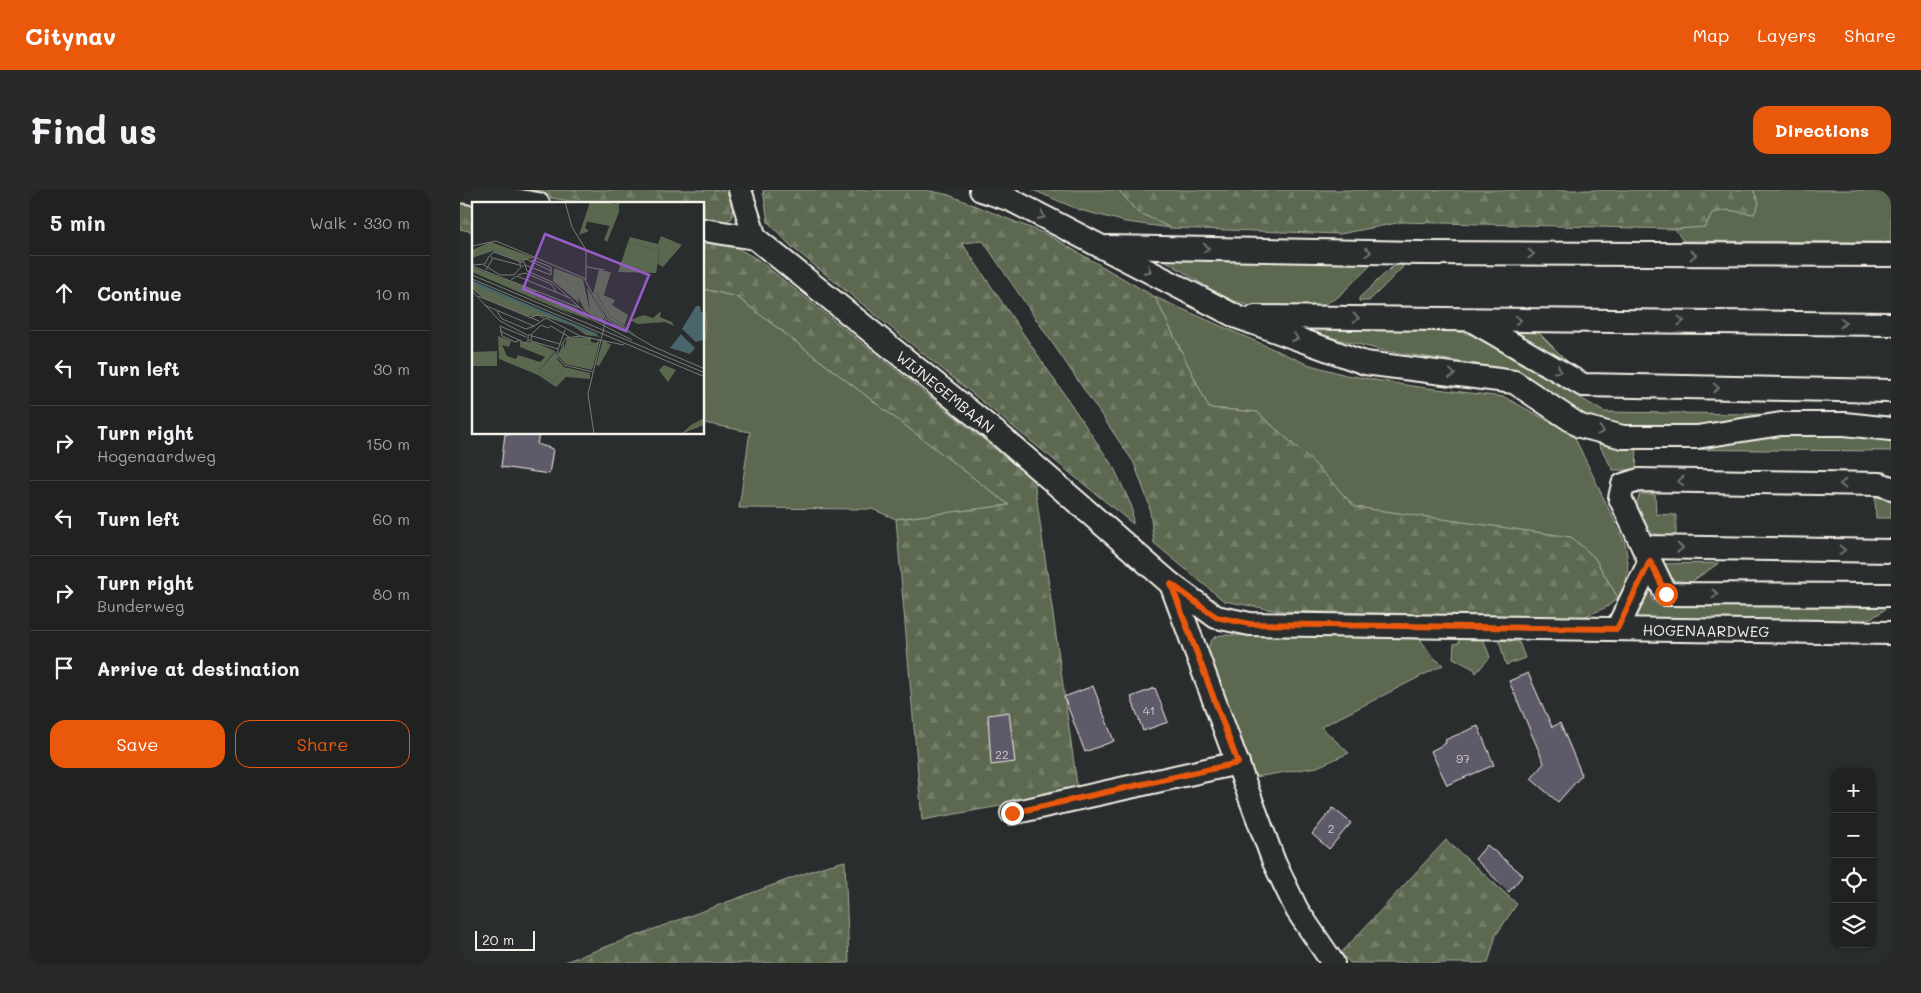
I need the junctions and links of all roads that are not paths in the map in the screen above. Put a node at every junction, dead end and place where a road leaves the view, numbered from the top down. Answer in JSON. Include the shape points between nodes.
{"nodes":[{"id":1,"x":981,"y":190,"type":"edge"},
{"id":2,"x":460,"y":191,"type":"edge"},
{"id":3,"x":740,"y":191,"type":"edge"},
{"id":4,"x":526,"y":202,"type":"edge"},
{"id":5,"x":705,"y":230,"type":"edge"},
{"id":6,"x":755,"y":238,"type":"junction"},
{"id":7,"x":1105,"y":247,"type":"junction"},
{"id":8,"x":1891,"y":255,"type":"edge"},
{"id":9,"x":1237,"y":317,"type":"junction"},
{"id":10,"x":1470,"y":319,"type":"junction"},
{"id":11,"x":1891,"y":324,"type":"edge"},
{"id":12,"x":1891,"y":391,"type":"edge"},
{"id":13,"x":1891,"y":430,"type":"edge"},
{"id":14,"x":1891,"y":488,"type":"edge"},
{"id":15,"x":1891,"y":551,"type":"edge"},
{"id":16,"x":1646,"y":554,"type":"junction"},
{"id":17,"x":1171,"y":584,"type":"junction"},
{"id":18,"x":1891,"y":595,"type":"edge"},
{"id":19,"x":1617,"y":629,"type":"junction"},
{"id":20,"x":1891,"y":633,"type":"edge"},
{"id":21,"x":1238,"y":763,"type":"junction"},
{"id":22,"x":1012,"y":813,"type":"dead end"},
{"id":23,"x":1332,"y":963,"type":"edge"}],
"edges":[{"from":1,"to":7,"type":"street","one_way":true,"via":[[1011,200]]},
{"from":2,"to":4,"type":"street"},
{"from":3,"to":6,"type":"street"},
{"from":5,"to":6,"type":"street"},
{"from":6,"to":17,"type":"street","name":"WIJNEGEMBAAN","via":[[1003,438]]},
{"from":7,"to":8,"type":"street","one_way":true,"via":[[1420,254]]},
{"from":7,"to":9,"type":"street","one_way":true},
{"from":9,"to":10,"type":"street","one_way":true},
{"from":9,"to":13,"type":"street","one_way":true,"via":[[1365,363],[1514,382],[1580,426],[1623,437],[1697,437],[1781,424],[1844,424]]},
{"from":10,"to":11,"type":"street","one_way":true},
{"from":10,"to":12,"type":"street","one_way":true,"via":[[1583,385]]},
{"from":14,"to":16,"type":"street","one_way":true,"via":[[1880,484],[1639,480],[1623,485],[1620,498]]},
{"from":16,"to":15,"type":"street","one_way":true},
{"from":16,"to":18,"type":"street","one_way":true,"via":[[1666,594]]},
{"from":16,"to":19,"type":"street"},
{"from":17,"to":19,"type":"street","name":"HOGENAARDWEG","via":[[1216,617],[1250,624]]},
{"from":17,"to":21,"type":"street"},
{"from":19,"to":20,"type":"street","name":"HOGENAARDWEG"},
{"from":21,"to":22,"type":"street"},
{"from":21,"to":23,"type":"street","via":[[1289,894]]}]}
